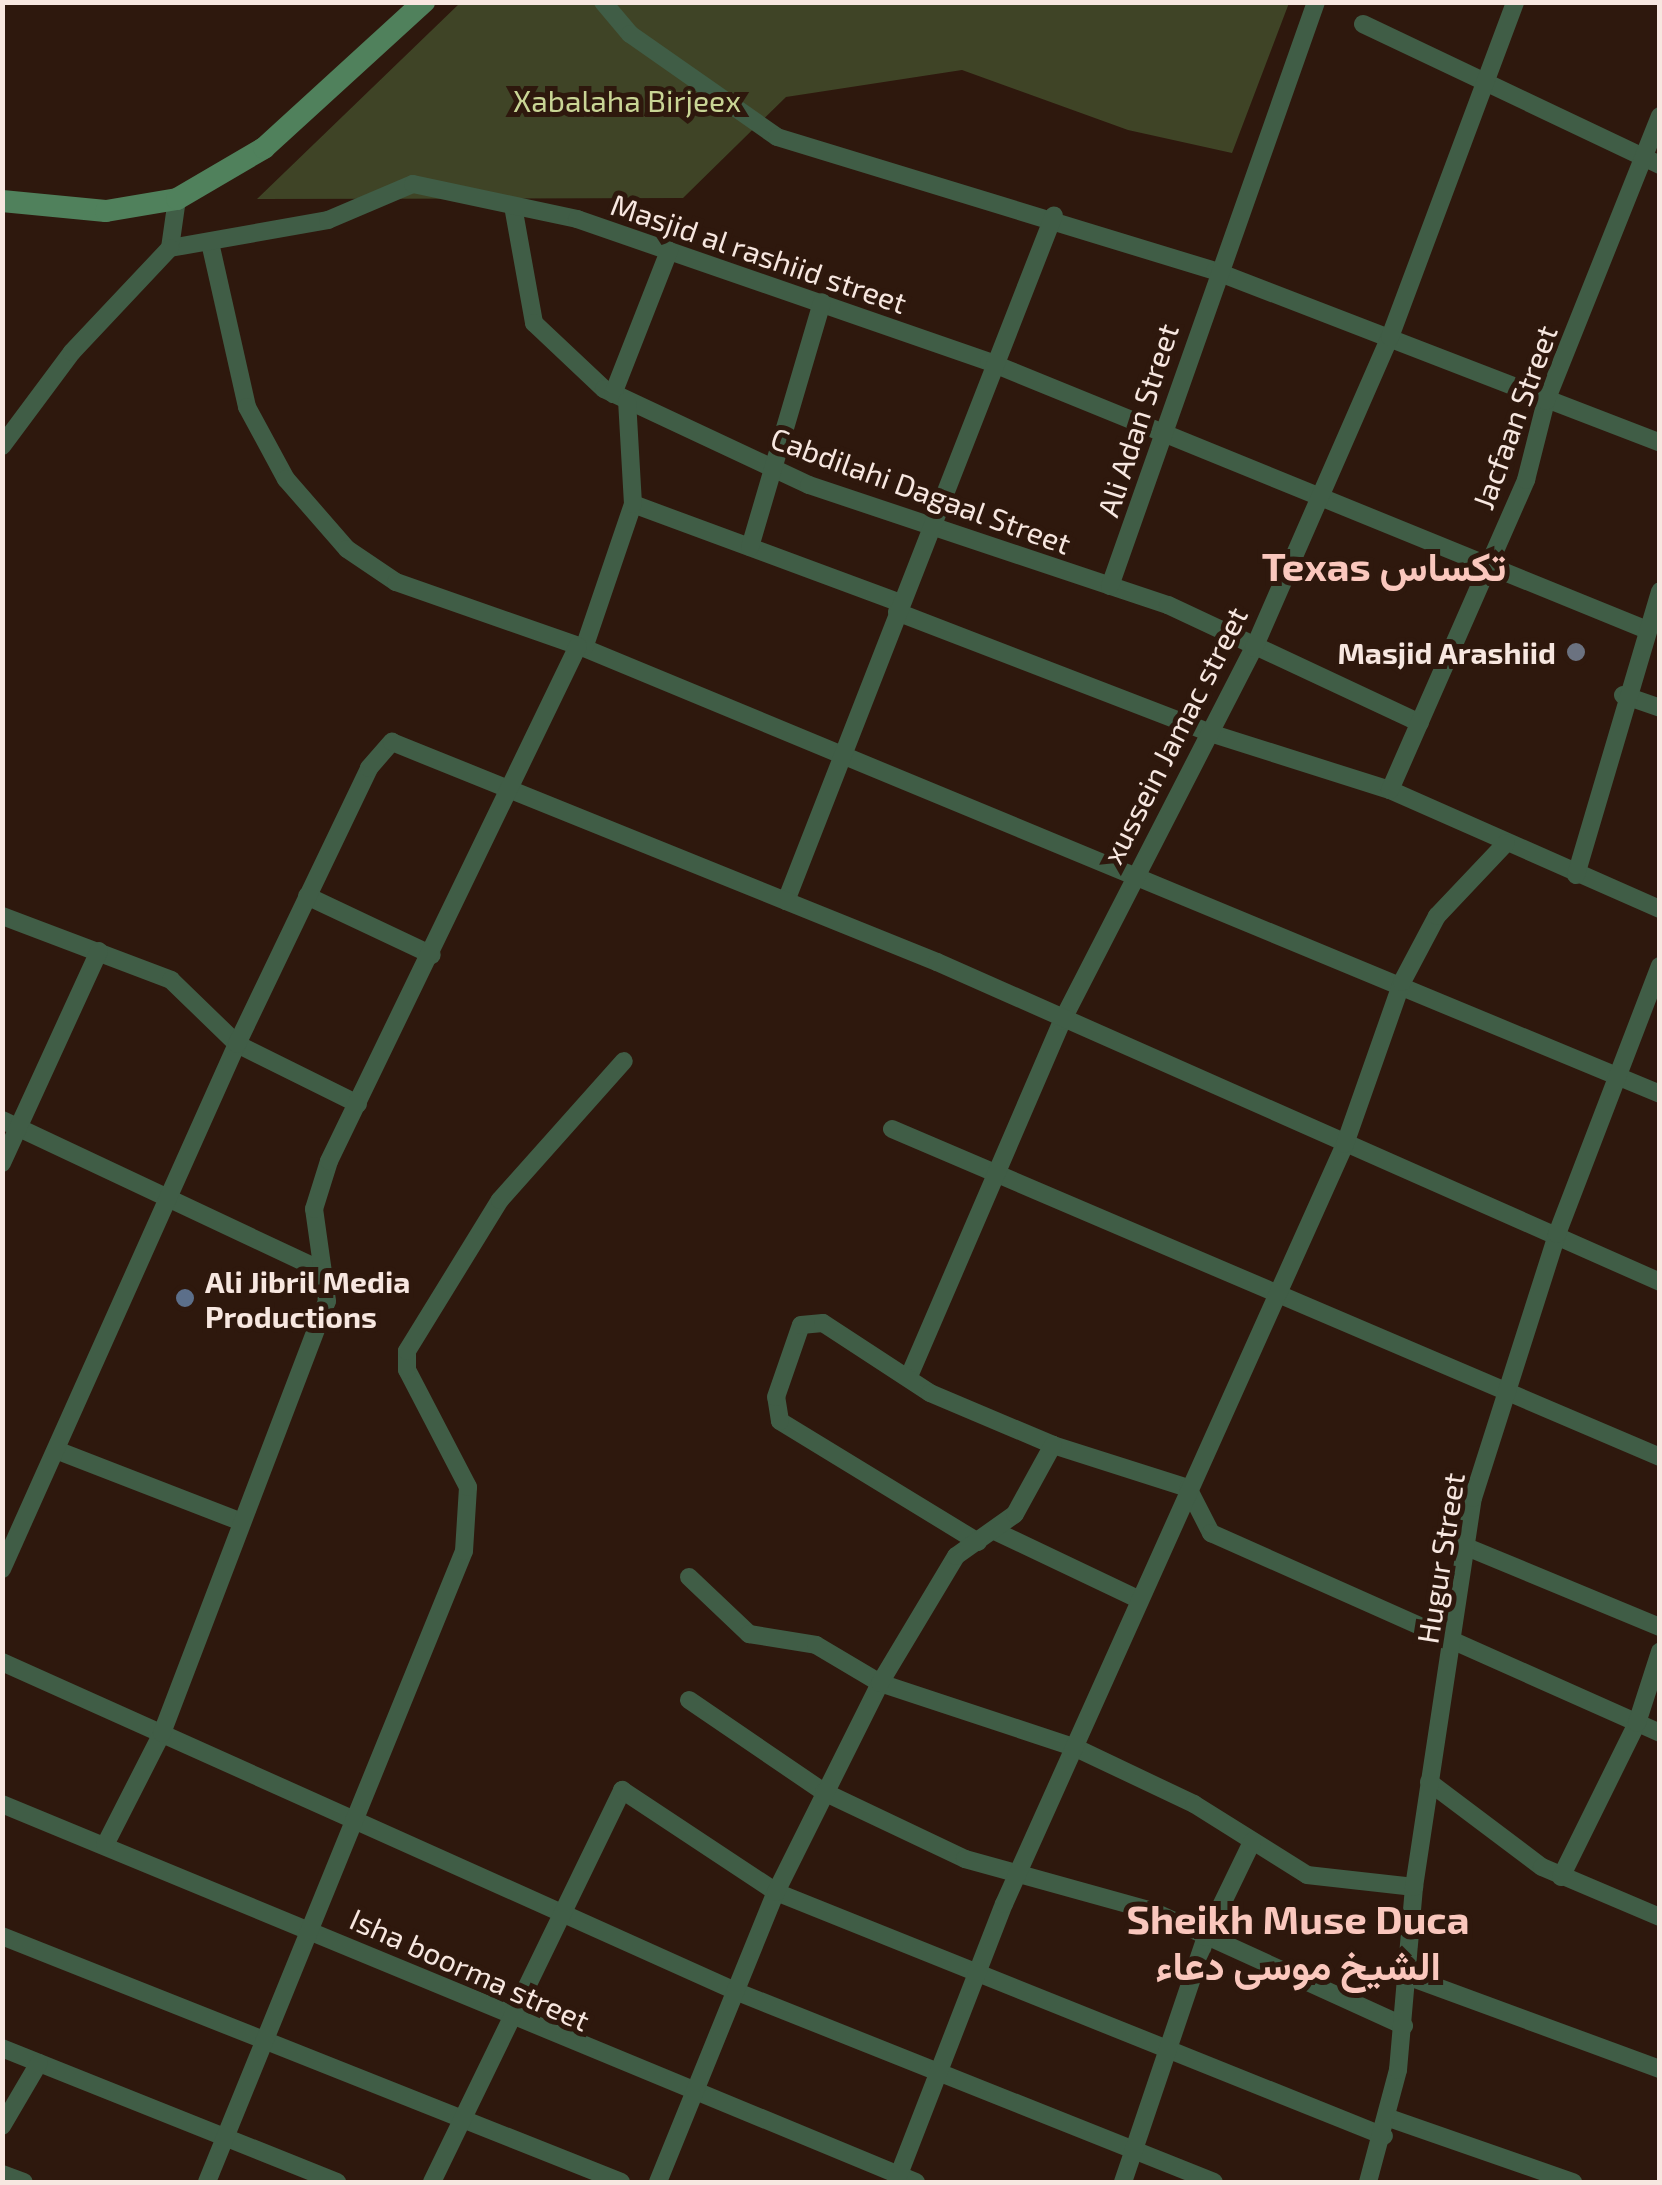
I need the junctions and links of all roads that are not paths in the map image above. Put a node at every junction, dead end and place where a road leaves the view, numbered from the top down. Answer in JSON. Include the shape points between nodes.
{"nodes":[{"id":1,"x":424,"y":2,"type":"edge"},
{"id":2,"x":603,"y":2,"type":"edge"},
{"id":3,"x":1316,"y":2,"type":"edge"},
{"id":4,"x":1515,"y":2,"type":"edge"},
{"id":5,"x":1364,"y":24,"type":"dead end"},
{"id":6,"x":1488,"y":87,"type":"junction"},
{"id":7,"x":1660,"y":116,"type":"edge"},
{"id":8,"x":1652,"y":162,"type":"edge"},
{"id":9,"x":178,"y":199,"type":"junction"},
{"id":10,"x":2,"y":201,"type":"edge"},
{"id":11,"x":513,"y":206,"type":"junction"},
{"id":12,"x":1054,"y":216,"type":"junction"},
{"id":13,"x":211,"y":247,"type":"junction"},
{"id":14,"x":170,"y":248,"type":"junction"},
{"id":15,"x":669,"y":251,"type":"junction"},
{"id":16,"x":1214,"y":271,"type":"junction"},
{"id":17,"x":822,"y":302,"type":"junction"},
{"id":18,"x":1390,"y":337,"type":"junction"},
{"id":19,"x":989,"y":362,"type":"junction"},
{"id":20,"x":620,"y":398,"type":"junction"},
{"id":21,"x":1546,"y":400,"type":"junction"},
{"id":22,"x":1166,"y":432,"type":"junction"},
{"id":23,"x":1660,"y":444,"type":"edge"},
{"id":24,"x":2,"y":446,"type":"edge"},
{"id":25,"x":772,"y":468,"type":"junction"},
{"id":26,"x":1317,"y":492,"type":"junction"},
{"id":27,"x":633,"y":504,"type":"junction"},
{"id":28,"x":932,"y":523,"type":"junction"},
{"id":29,"x":750,"y":547,"type":"junction"},
{"id":30,"x":1486,"y":564,"type":"junction"},
{"id":31,"x":1110,"y":586,"type":"junction"},
{"id":32,"x":1660,"y":592,"type":"edge"},
{"id":33,"x":899,"y":607,"type":"junction"},
{"id":34,"x":1642,"y":628,"type":"junction"},
{"id":35,"x":581,"y":647,"type":"junction"},
{"id":36,"x":1254,"y":648,"type":"junction"},
{"id":37,"x":1623,"y":695,"type":"junction"},
{"id":38,"x":1660,"y":708,"type":"edge"},
{"id":39,"x":1420,"y":722,"type":"junction"},
{"id":40,"x":1210,"y":733,"type":"junction"},
{"id":41,"x":842,"y":758,"type":"junction"},
{"id":42,"x":512,"y":788,"type":"junction"},
{"id":43,"x":1390,"y":790,"type":"junction"},
{"id":44,"x":1506,"y":843,"type":"junction"},
{"id":45,"x":1134,"y":873,"type":"junction"},
{"id":46,"x":1576,"y":874,"type":"junction"},
{"id":47,"x":307,"y":896,"type":"junction"},
{"id":48,"x":786,"y":901,"type":"junction"},
{"id":49,"x":1660,"y":909,"type":"edge"},
{"id":50,"x":2,"y":916,"type":"edge"},
{"id":51,"x":99,"y":951,"type":"junction"},
{"id":52,"x":432,"y":955,"type":"junction"},
{"id":53,"x":1660,"y":966,"type":"edge"},
{"id":54,"x":1402,"y":982,"type":"junction"},
{"id":55,"x":1062,"y":1020,"type":"junction"},
{"id":56,"x":237,"y":1044,"type":"junction"},
{"id":57,"x":624,"y":1061,"type":"dead end"},
{"id":58,"x":1618,"y":1075,"type":"junction"},
{"id":59,"x":1660,"y":1094,"type":"edge"},
{"id":60,"x":358,"y":1104,"type":"junction"},
{"id":61,"x":11,"y":1125,"type":"edge"},
{"id":62,"x":892,"y":1129,"type":"dead end"},
{"id":63,"x":1345,"y":1144,"type":"junction"},
{"id":64,"x":2,"y":1163,"type":"edge"},
{"id":65,"x":995,"y":1176,"type":"junction"},
{"id":66,"x":164,"y":1201,"type":"junction"},
{"id":67,"x":1557,"y":1234,"type":"junction"},
{"id":68,"x":316,"y":1268,"type":"junction"},
{"id":69,"x":1660,"y":1282,"type":"edge"},
{"id":70,"x":1279,"y":1296,"type":"junction"},
{"id":71,"x":910,"y":1374,"type":"junction"},
{"id":72,"x":1504,"y":1392,"type":"junction"},
{"id":73,"x":1053,"y":1445,"type":"junction"},
{"id":74,"x":56,"y":1450,"type":"junction"},
{"id":75,"x":1660,"y":1458,"type":"edge"},
{"id":76,"x":1188,"y":1488,"type":"junction"},
{"id":77,"x":242,"y":1522,"type":"junction"},
{"id":78,"x":998,"y":1532,"type":"junction"},
{"id":79,"x":978,"y":1542,"type":"junction"},
{"id":80,"x":1469,"y":1548,"type":"junction"},
{"id":81,"x":2,"y":1570,"type":"edge"},
{"id":82,"x":689,"y":1577,"type":"dead end"},
{"id":83,"x":1140,"y":1600,"type":"junction"},
{"id":84,"x":1660,"y":1627,"type":"edge"},
{"id":85,"x":1454,"y":1645,"type":"junction"},
{"id":86,"x":1660,"y":1652,"type":"edge"},
{"id":87,"x":2,"y":1662,"type":"edge"},
{"id":88,"x":880,"y":1683,"type":"junction"},
{"id":89,"x":689,"y":1700,"type":"dead end"},
{"id":90,"x":1637,"y":1723,"type":"junction"},
{"id":91,"x":1660,"y":1733,"type":"edge"},
{"id":92,"x":162,"y":1734,"type":"junction"},
{"id":93,"x":1076,"y":1748,"type":"junction"},
{"id":94,"x":1429,"y":1782,"type":"junction"},
{"id":95,"x":824,"y":1792,"type":"junction"},
{"id":96,"x":2,"y":1804,"type":"edge"},
{"id":97,"x":350,"y":1820,"type":"junction"},
{"id":98,"x":1252,"y":1842,"type":"junction"},
{"id":99,"x":105,"y":1846,"type":"junction"},
{"id":100,"x":1018,"y":1873,"type":"junction"},
{"id":101,"x":1561,"y":1878,"type":"junction"},
{"id":102,"x":1414,"y":1887,"type":"junction"},
{"id":103,"x":776,"y":1892,"type":"junction"},
{"id":104,"x":557,"y":1914,"type":"junction"},
{"id":105,"x":1660,"y":1917,"type":"edge"},
{"id":106,"x":310,"y":1929,"type":"junction"},
{"id":107,"x":2,"y":1936,"type":"edge"},
{"id":108,"x":1206,"y":1938,"type":"junction"},
{"id":109,"x":1408,"y":1976,"type":"junction"},
{"id":110,"x":976,"y":1978,"type":"junction"},
{"id":111,"x":740,"y":1994,"type":"junction"},
{"id":112,"x":506,"y":2018,"type":"junction"},
{"id":113,"x":1404,"y":2026,"type":"junction"},
{"id":114,"x":267,"y":2038,"type":"junction"},
{"id":115,"x":2,"y":2048,"type":"edge"},
{"id":116,"x":1162,"y":2051,"type":"junction"},
{"id":117,"x":38,"y":2063,"type":"junction"},
{"id":118,"x":1660,"y":2069,"type":"edge"},
{"id":119,"x":937,"y":2078,"type":"junction"},
{"id":120,"x":696,"y":2094,"type":"junction"},
{"id":121,"x":458,"y":2118,"type":"junction"},
{"id":122,"x":2,"y":2126,"type":"edge"},
{"id":123,"x":1386,"y":2127,"type":"junction"},
{"id":124,"x":223,"y":2136,"type":"junction"},
{"id":125,"x":1132,"y":2152,"type":"junction"},
{"id":126,"x":2,"y":2174,"type":"edge"},
{"id":127,"x":904,"y":2180,"type":"edge"},
{"id":128,"x":24,"y":2182,"type":"edge"},
{"id":129,"x":206,"y":2182,"type":"edge"},
{"id":130,"x":337,"y":2182,"type":"edge"},
{"id":131,"x":432,"y":2182,"type":"edge"},
{"id":132,"x":621,"y":2182,"type":"edge"},
{"id":133,"x":658,"y":2182,"type":"edge"},
{"id":134,"x":1123,"y":2182,"type":"edge"},
{"id":135,"x":1214,"y":2182,"type":"edge"},
{"id":136,"x":1368,"y":2182,"type":"edge"},
{"id":137,"x":1573,"y":2182,"type":"edge"}],
"edges":[{"from":1,"to":9,"type":"main road","via":[[264,148]]},
{"from":2,"to":12,"type":"street","via":[[630,34],[777,137]]},
{"from":3,"to":16,"type":"street","name":"Ali Adan Street"},
{"from":4,"to":6,"type":"street","name":"xussein Jamac street"},
{"from":5,"to":6,"type":"street"},
{"from":6,"to":8,"type":"street"},
{"from":6,"to":18,"type":"street","name":"xussein Jamac street"},
{"from":7,"to":8,"type":"street","name":"Jacfaan Street"},
{"from":8,"to":21,"type":"street","name":"Jacfaan Street"},
{"from":9,"to":10,"type":"main road","via":[[106,211]]},
{"from":9,"to":14,"type":"street"},
{"from":11,"to":13,"type":"street","name":"Masjid al rashiid street","via":[[413,184],[328,220]]},
{"from":11,"to":15,"type":"street","name":"Masjid al rashiid street"},
{"from":11,"to":20,"type":"street","name":"Cabdilahi Dagaal Street","via":[[534,323],[567,364]]},
{"from":12,"to":16,"type":"street"},
{"from":12,"to":19,"type":"street"},
{"from":13,"to":14,"type":"street","name":"Masjid al rashiid street"},
{"from":13,"to":35,"type":"street","via":[[247,407],[286,479],[348,549],[396,582]]},
{"from":14,"to":24,"type":"street","via":[[72,352]]},
{"from":15,"to":17,"type":"street","name":"Masjid al rashiid street"},
{"from":15,"to":20,"type":"street"},
{"from":16,"to":18,"type":"street"},
{"from":16,"to":22,"type":"street","name":"Ali Adan Street"},
{"from":17,"to":19,"type":"street","name":"Masjid al rashiid street"},
{"from":17,"to":25,"type":"street"},
{"from":18,"to":21,"type":"street"},
{"from":18,"to":26,"type":"street","name":"xussein Jamac street"},
{"from":19,"to":22,"type":"street","name":"Masjid al rashiid street"},
{"from":19,"to":28,"type":"street"},
{"from":20,"to":25,"type":"street","name":"Cabdilahi Dagaal Street"},
{"from":20,"to":27,"type":"street"},
{"from":21,"to":23,"type":"street"},
{"from":21,"to":30,"type":"street","name":"Jacfaan Street","via":[[1526,480]]},
{"from":22,"to":26,"type":"street","name":"Masjid al rashiid street"},
{"from":22,"to":31,"type":"street","name":"Ali Adan Street"},
{"from":25,"to":28,"type":"street","name":"Cabdilahi Dagaal Street"},
{"from":25,"to":29,"type":"street"},
{"from":26,"to":30,"type":"street","name":"Masjid al rashiid street"},
{"from":26,"to":36,"type":"street","name":"xussein Jamac street"},
{"from":27,"to":29,"type":"street"},
{"from":27,"to":35,"type":"street"},
{"from":28,"to":31,"type":"street","name":"Cabdilahi Dagaal Street"},
{"from":28,"to":33,"type":"street"},
{"from":29,"to":33,"type":"street"},
{"from":30,"to":34,"type":"street","name":"Masjid al rashiid street"},
{"from":30,"to":39,"type":"street","name":"Jacfaan Street"},
{"from":31,"to":36,"type":"street","name":"Cabdilahi Dagaal Street"},
{"from":32,"to":34,"type":"street"},
{"from":33,"to":40,"type":"street"},
{"from":33,"to":41,"type":"street"},
{"from":34,"to":37,"type":"street"},
{"from":35,"to":41,"type":"street"},
{"from":35,"to":42,"type":"street"},
{"from":36,"to":39,"type":"street","name":"Cabdilahi Dagaal Street"},
{"from":36,"to":40,"type":"street","name":"xussein Jamac street"},
{"from":37,"to":38,"type":"street"},
{"from":37,"to":46,"type":"street"},
{"from":39,"to":43,"type":"street","name":"Jacfaan Street"},
{"from":40,"to":43,"type":"street"},
{"from":40,"to":45,"type":"street","name":"xussein Jamac street"},
{"from":41,"to":45,"type":"street"},
{"from":41,"to":48,"type":"street"},
{"from":42,"to":47,"type":"street","via":[[405,742],[380,747]]},
{"from":42,"to":48,"type":"street"},
{"from":42,"to":52,"type":"street"},
{"from":43,"to":44,"type":"street"},
{"from":44,"to":46,"type":"street"},
{"from":44,"to":54,"type":"street","via":[[1437,916]]},
{"from":45,"to":54,"type":"street"},
{"from":45,"to":55,"type":"street","name":"xussein Jamac street"},
{"from":46,"to":49,"type":"street"},
{"from":47,"to":52,"type":"street"},
{"from":47,"to":56,"type":"street"},
{"from":48,"to":55,"type":"street"},
{"from":50,"to":51,"type":"street"},
{"from":51,"to":56,"type":"street","via":[[188,991]]},
{"from":51,"to":61,"type":"street"},
{"from":52,"to":60,"type":"street"},
{"from":53,"to":58,"type":"street","name":"Hugur Street"},
{"from":54,"to":58,"type":"street"},
{"from":54,"to":63,"type":"street"},
{"from":55,"to":63,"type":"street"},
{"from":55,"to":65,"type":"street","name":"xussein Jamac street"},
{"from":56,"to":60,"type":"street"},
{"from":56,"to":66,"type":"street"},
{"from":57,"to":97,"type":"street","via":[[500,1200],[407,1350],[407,1370],[468,1487],[464,1551]]},
{"from":58,"to":59,"type":"street"},
{"from":58,"to":67,"type":"street","name":"Hugur Street"},
{"from":60,"to":68,"type":"street","via":[[321,1181]]},
{"from":61,"to":64,"type":"street"},
{"from":61,"to":66,"type":"street"},
{"from":62,"to":65,"type":"street"},
{"from":63,"to":67,"type":"street"},
{"from":63,"to":70,"type":"street"},
{"from":65,"to":70,"type":"street"},
{"from":65,"to":71,"type":"street","name":"xussein Jamac street"},
{"from":66,"to":68,"type":"street"},
{"from":66,"to":74,"type":"street"},
{"from":67,"to":69,"type":"street"},
{"from":67,"to":72,"type":"street","name":"Hugur Street"},
{"from":68,"to":77,"type":"street","via":[[327,1301]]},
{"from":70,"to":72,"type":"street"},
{"from":70,"to":76,"type":"street"},
{"from":71,"to":73,"type":"street","via":[[930,1393]]},
{"from":71,"to":79,"type":"street","via":[[807,1320],[776,1408],[788,1428]]},
{"from":72,"to":75,"type":"street"},
{"from":72,"to":80,"type":"street","name":"Hugur Street"},
{"from":73,"to":76,"type":"street"},
{"from":73,"to":78,"type":"street"},
{"from":74,"to":77,"type":"street"},
{"from":74,"to":81,"type":"street"},
{"from":76,"to":83,"type":"street"},
{"from":76,"to":85,"type":"street","via":[[1210,1532]]},
{"from":77,"to":92,"type":"street"},
{"from":78,"to":79,"type":"street"},
{"from":78,"to":83,"type":"street"},
{"from":79,"to":88,"type":"street","via":[[938,1582]]},
{"from":80,"to":84,"type":"street"},
{"from":80,"to":85,"type":"street","name":"Hugur Street"},
{"from":82,"to":88,"type":"street","via":[[749,1634],[816,1645]]},
{"from":83,"to":93,"type":"street"},
{"from":85,"to":90,"type":"street"},
{"from":85,"to":94,"type":"street","name":"Hugur Street"},
{"from":86,"to":90,"type":"street"},
{"from":87,"to":92,"type":"street"},
{"from":88,"to":93,"type":"street"},
{"from":88,"to":95,"type":"street"},
{"from":89,"to":95,"type":"street"},
{"from":90,"to":91,"type":"street"},
{"from":90,"to":101,"type":"street"},
{"from":92,"to":97,"type":"street"},
{"from":92,"to":99,"type":"street"},
{"from":93,"to":98,"type":"street"},
{"from":93,"to":100,"type":"street"},
{"from":94,"to":101,"type":"street"},
{"from":94,"to":102,"type":"street","name":"Hugur Street"},
{"from":95,"to":100,"type":"street","via":[[965,1859]]},
{"from":95,"to":103,"type":"street"},
{"from":96,"to":99,"type":"street","name":"Isha boorma street"},
{"from":97,"to":104,"type":"street"},
{"from":97,"to":106,"type":"street"},
{"from":98,"to":102,"type":"street","via":[[1322,1881]]},
{"from":98,"to":108,"type":"street"},
{"from":99,"to":106,"type":"street","name":"Isha boorma street"},
{"from":100,"to":108,"type":"street","via":[[1115,1897]]},
{"from":100,"to":110,"type":"street"},
{"from":101,"to":105,"type":"street"},
{"from":102,"to":109,"type":"street","name":"Hugur Street"},
{"from":103,"to":104,"type":"street","via":[[622,1790]]},
{"from":103,"to":110,"type":"street"},
{"from":103,"to":111,"type":"street"},
{"from":104,"to":111,"type":"street"},
{"from":104,"to":112,"type":"street"},
{"from":106,"to":112,"type":"street","name":"Isha boorma street"},
{"from":106,"to":114,"type":"street"},
{"from":107,"to":114,"type":"street"},
{"from":108,"to":113,"type":"street"},
{"from":108,"to":116,"type":"street"},
{"from":109,"to":113,"type":"street","name":"Hugur Street"},
{"from":109,"to":118,"type":"street"},
{"from":110,"to":116,"type":"street"},
{"from":110,"to":119,"type":"street"},
{"from":111,"to":119,"type":"street"},
{"from":111,"to":120,"type":"street"},
{"from":112,"to":120,"type":"street","name":"Isha boorma street"},
{"from":112,"to":121,"type":"street"},
{"from":113,"to":123,"type":"street","name":"Hugur Street"},
{"from":114,"to":121,"type":"street"},
{"from":114,"to":124,"type":"street"},
{"from":115,"to":117,"type":"street"},
{"from":116,"to":123,"type":"street"},
{"from":116,"to":125,"type":"street"},
{"from":117,"to":122,"type":"street"},
{"from":117,"to":124,"type":"street"},
{"from":119,"to":125,"type":"street"},
{"from":119,"to":127,"type":"street"},
{"from":120,"to":127,"type":"street","name":"Isha boorma street"},
{"from":120,"to":133,"type":"street"},
{"from":121,"to":131,"type":"street"},
{"from":121,"to":132,"type":"street"},
{"from":123,"to":136,"type":"street","name":"Hugur Street"},
{"from":123,"to":137,"type":"street"},
{"from":124,"to":129,"type":"street"},
{"from":124,"to":130,"type":"street"},
{"from":125,"to":134,"type":"street"},
{"from":125,"to":135,"type":"street"},
{"from":126,"to":128,"type":"street"}]}
